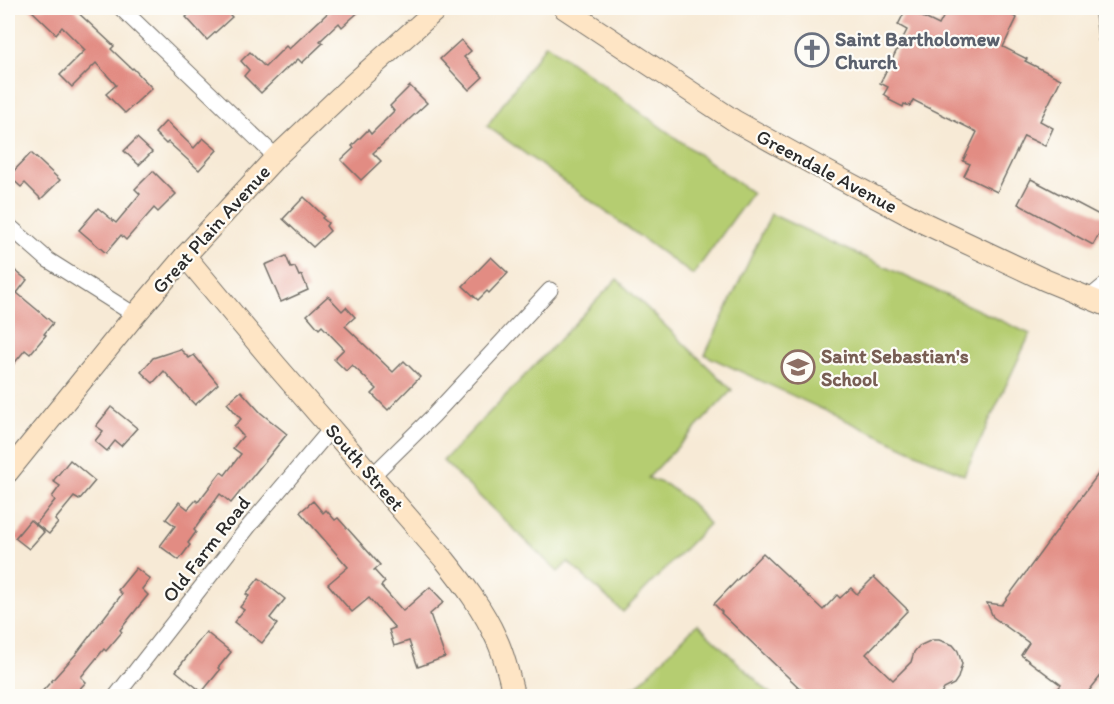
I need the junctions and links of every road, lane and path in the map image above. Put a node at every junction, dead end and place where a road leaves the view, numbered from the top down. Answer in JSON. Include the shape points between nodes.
{"nodes":[{"id":1,"x":121,"y":8,"type":"edge"},
{"id":2,"x":438,"y":8,"type":"edge"},
{"id":3,"x":564,"y":8,"type":"edge"},
{"id":4,"x":1102,"y":8,"type":"edge"},
{"id":5,"x":1107,"y":40,"type":"edge"},
{"id":6,"x":276,"y":157,"type":"junction"},
{"id":7,"x":8,"y":225,"type":"edge"},
{"id":8,"x":185,"y":256,"type":"junction"},
{"id":9,"x":1107,"y":284,"type":"edge"},
{"id":10,"x":550,"y":290,"type":"dead end"},
{"id":11,"x":1098,"y":302,"type":"edge"},
{"id":12,"x":135,"y":315,"type":"junction"},
{"id":13,"x":331,"y":429,"type":"junction"},
{"id":14,"x":8,"y":472,"type":"edge"},
{"id":15,"x":372,"y":476,"type":"junction"},
{"id":16,"x":116,"y":696,"type":"edge"},
{"id":17,"x":514,"y":696,"type":"edge"}],
"edges":[{"from":1,"to":6,"type":"street"},
{"from":2,"to":6,"type":"main road","name":"Great Plain Avenue"},
{"from":3,"to":11,"type":"main road","name":"Greendale Avenue","via":[[735,121],[821,169],[924,223]]},
{"from":4,"to":5,"type":"street"},
{"from":6,"to":8,"type":"main road","name":"Great Plain Avenue"},
{"from":7,"to":12,"type":"street","via":[[48,260]]},
{"from":8,"to":12,"type":"main road","name":"Great Plain Avenue"},
{"from":8,"to":13,"type":"main road","name":"South Street"},
{"from":9,"to":11,"type":"street"},
{"from":10,"to":15,"type":"street"},
{"from":12,"to":14,"type":"main road","name":"Great Plain Avenue"},
{"from":13,"to":15,"type":"main road","name":"South Street"},
{"from":13,"to":16,"type":"street","name":"Old Farm Road","via":[[249,526]]},
{"from":15,"to":17,"type":"main road","name":"South Street","via":[[470,592],[497,639]]}]}
